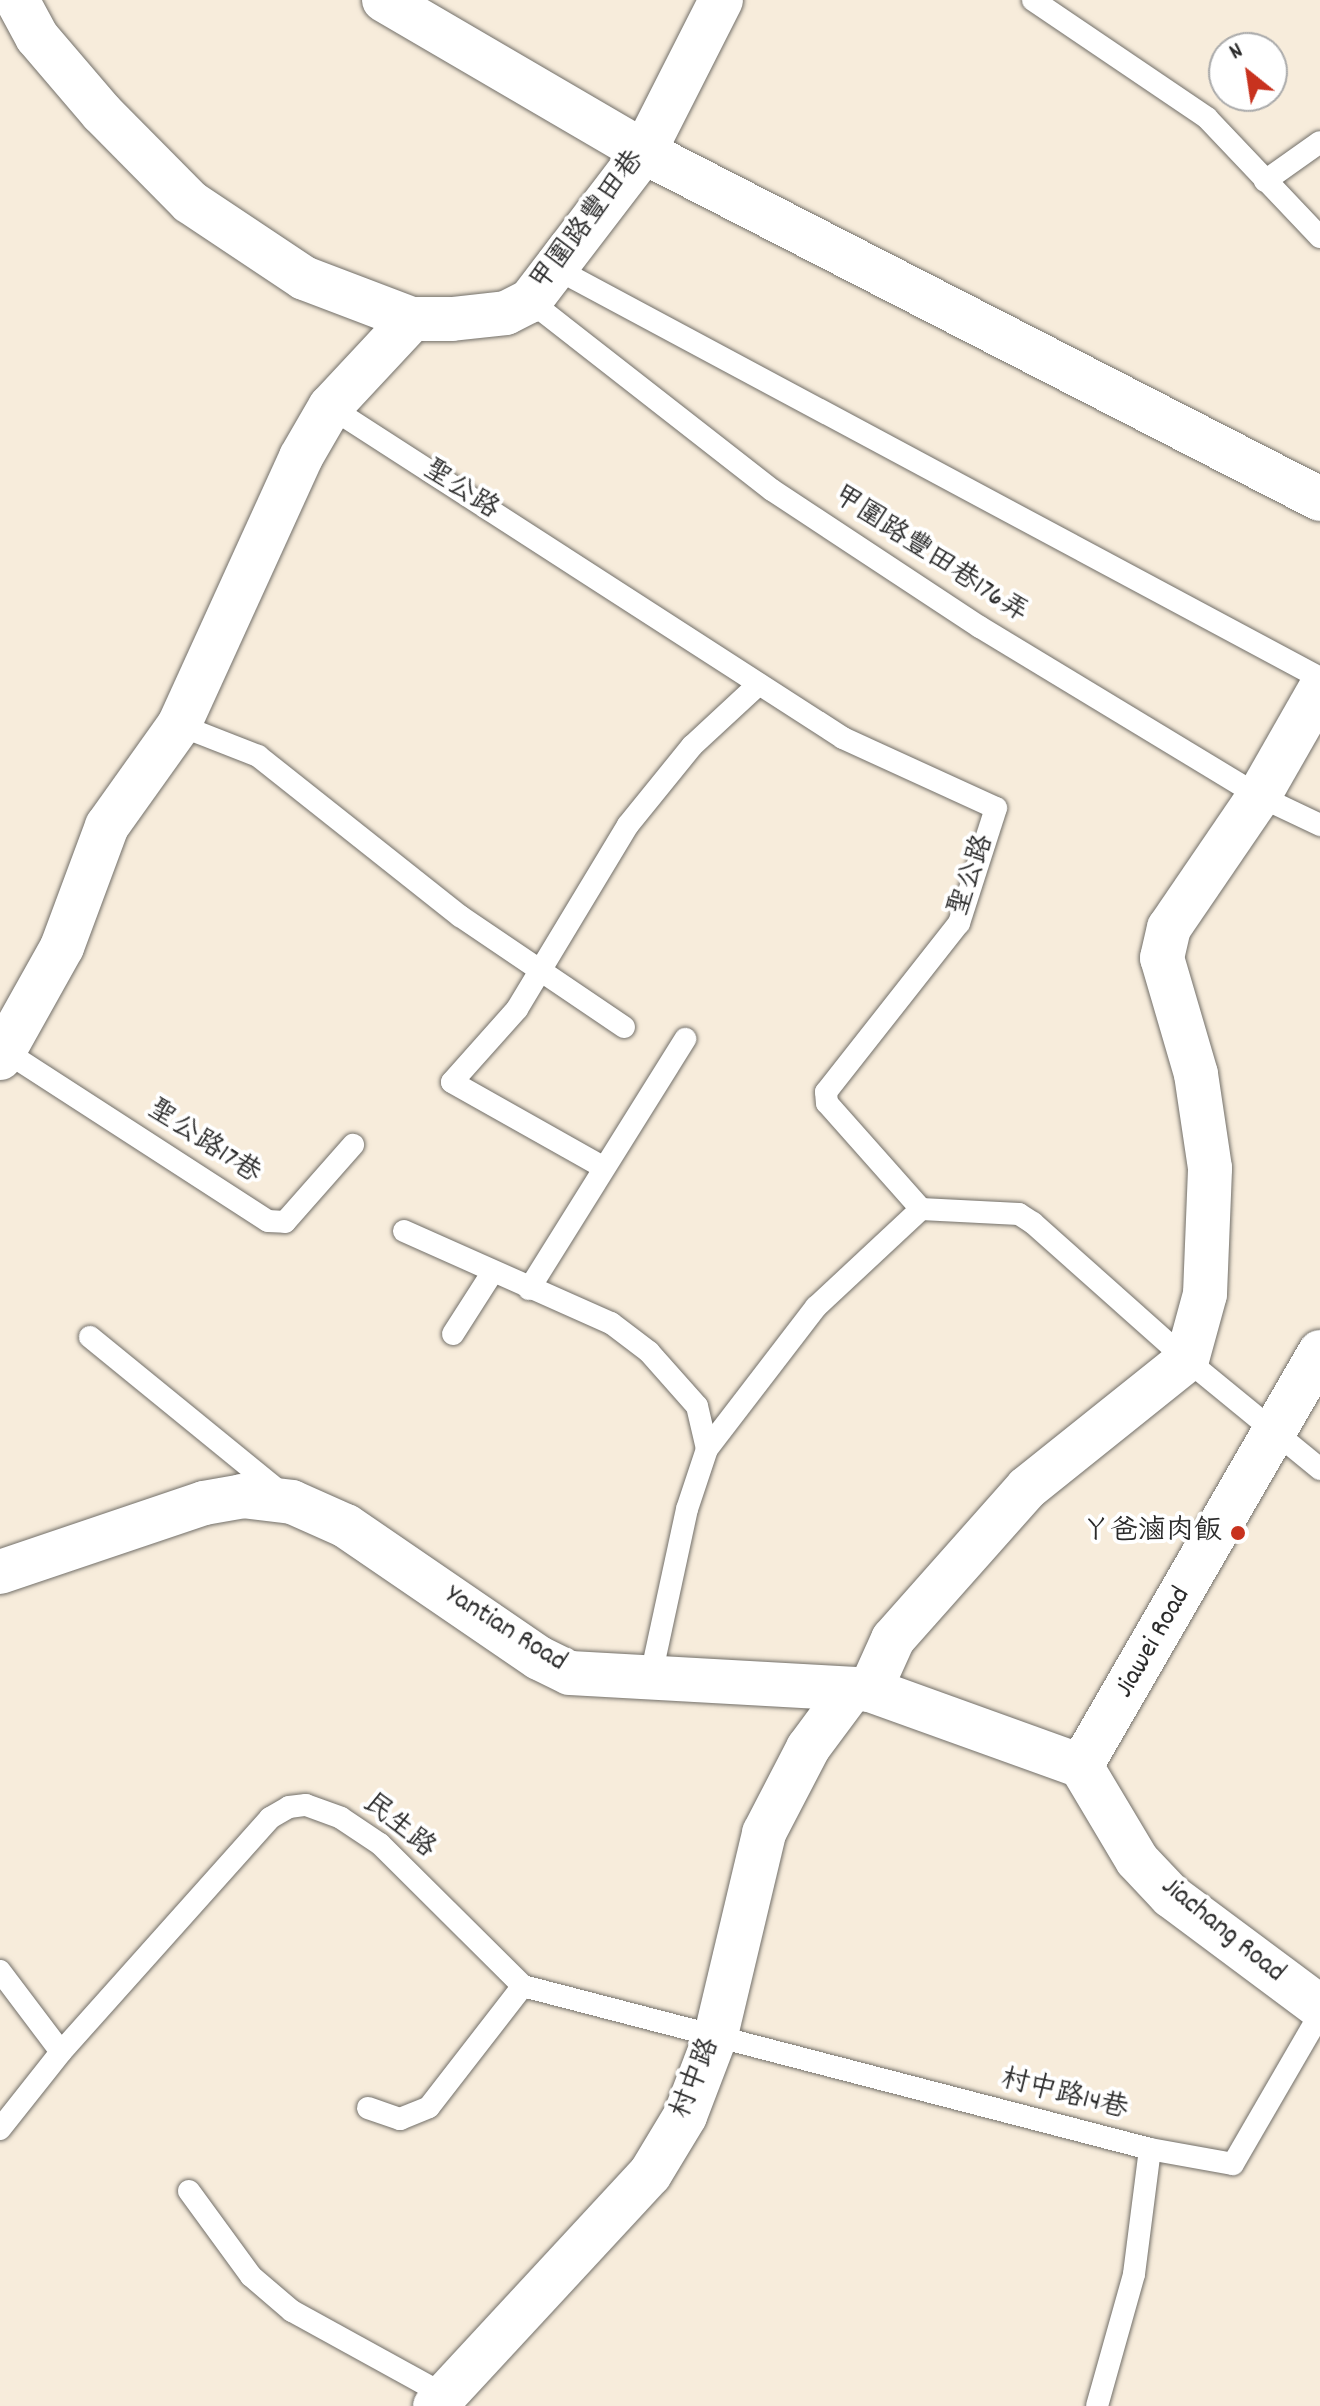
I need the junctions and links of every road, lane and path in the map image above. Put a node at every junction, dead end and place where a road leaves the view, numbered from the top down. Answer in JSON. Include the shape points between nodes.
{"nodes":[{"id":1,"x":17,"y":0,"type":"edge"},
{"id":2,"x":384,"y":0,"type":"edge"},
{"id":3,"x":721,"y":0,"type":"edge"},
{"id":4,"x":1033,"y":0,"type":"edge"},
{"id":5,"x":1320,"y":142,"type":"edge"},
{"id":6,"x":644,"y":152,"type":"junction"},
{"id":7,"x":1265,"y":181,"type":"junction"},
{"id":8,"x":1320,"y":237,"type":"edge"},
{"id":9,"x":543,"y":284,"type":"junction"},
{"id":10,"x":412,"y":319,"type":"junction"},
{"id":11,"x":330,"y":407,"type":"junction"},
{"id":12,"x":1320,"y":499,"type":"edge"},
{"id":13,"x":1320,"y":678,"type":"edge"},
{"id":14,"x":759,"y":684,"type":"junction"},
{"id":15,"x":1320,"y":689,"type":"edge"},
{"id":16,"x":179,"y":725,"type":"junction"},
{"id":17,"x":1259,"y":796,"type":"junction"},
{"id":18,"x":1320,"y":825,"type":"edge"},
{"id":19,"x":541,"y":973,"type":"junction"},
{"id":20,"x":624,"y":1027,"type":"dead end"},
{"id":21,"x":685,"y":1039,"type":"dead end"},
{"id":22,"x":3,"y":1054,"type":"edge"},
{"id":23,"x":353,"y":1145,"type":"dead end"},
{"id":24,"x":601,"y":1166,"type":"junction"},
{"id":25,"x":921,"y":1209,"type":"junction"},
{"id":26,"x":404,"y":1231,"type":"dead end"},
{"id":27,"x":492,"y":1273,"type":"junction"},
{"id":28,"x":529,"y":1289,"type":"junction"},
{"id":29,"x":453,"y":1334,"type":"dead end"},
{"id":30,"x":90,"y":1337,"type":"dead end"},
{"id":31,"x":1320,"y":1352,"type":"edge"},
{"id":32,"x":1187,"y":1360,"type":"junction"},
{"id":33,"x":1275,"y":1433,"type":"junction"},
{"id":34,"x":707,"y":1449,"type":"junction"},
{"id":35,"x":1320,"y":1469,"type":"edge"},
{"id":36,"x":292,"y":1502,"type":"junction"},
{"id":37,"x":0,"y":1572,"type":"edge"},
{"id":38,"x":651,"y":1676,"type":"junction"},
{"id":39,"x":860,"y":1690,"type":"junction"},
{"id":40,"x":1081,"y":1766,"type":"junction"},
{"id":41,"x":0,"y":1971,"type":"edge"},
{"id":42,"x":523,"y":1986,"type":"junction"},
{"id":43,"x":1320,"y":2007,"type":"edge"},
{"id":44,"x":1320,"y":2014,"type":"edge"},
{"id":45,"x":714,"y":2037,"type":"junction"},
{"id":46,"x":61,"y":2052,"type":"junction"},
{"id":47,"x":368,"y":2108,"type":"dead end"},
{"id":48,"x":0,"y":2129,"type":"edge"},
{"id":49,"x":1150,"y":2149,"type":"junction"},
{"id":50,"x":189,"y":2191,"type":"dead end"},
{"id":51,"x":440,"y":2400,"type":"edge"},
{"id":52,"x":1097,"y":2406,"type":"edge"}],
"edges":[{"from":1,"to":10,"type":"street","name":"甲圍路豐田巷","via":[[37,37],[102,113],[190,202],[304,278]]},
{"from":2,"to":6,"type":"street"},
{"from":3,"to":6,"type":"street","name":"甲圍路豐田巷"},
{"from":4,"to":7,"type":"lane","via":[[1207,118]]},
{"from":5,"to":7,"type":"lane"},
{"from":6,"to":9,"type":"street","name":"甲圍路豐田巷"},
{"from":6,"to":12,"type":"street"},
{"from":7,"to":8,"type":"lane"},
{"from":9,"to":10,"type":"street","name":"甲圍路豐田巷","via":[[506,313]]},
{"from":9,"to":13,"type":"lane"},
{"from":9,"to":17,"type":"lane","name":"甲圍路豐田巷176弄","via":[[772,490],[980,627]]},
{"from":10,"to":11,"type":"street"},
{"from":11,"to":14,"type":"lane","name":"聖公路"},
{"from":11,"to":16,"type":"street","via":[[301,457]]},
{"from":14,"to":19,"type":"lane","via":[[692,746],[628,825]]},
{"from":14,"to":25,"type":"lane","name":"聖公路","via":[[843,738],[996,808],[959,923],[826,1092],[827,1103]]},
{"from":15,"to":17,"type":"street"},
{"from":16,"to":19,"type":"lane","via":[[258,756]]},
{"from":16,"to":22,"type":"street","via":[[107,826],[62,947]]},
{"from":17,"to":18,"type":"lane","name":"甲圍路豐田巷176弄"},
{"from":17,"to":32,"type":"street","via":[[1169,928],[1162,958],[1196,1074],[1210,1168],[1205,1294]]},
{"from":19,"to":20,"type":"lane"},
{"from":19,"to":24,"type":"lane","via":[[452,1082]]},
{"from":21,"to":24,"type":"lane"},
{"from":22,"to":23,"type":"lane","name":"聖公路17巷","via":[[268,1221],[285,1222]]},
{"from":24,"to":28,"type":"lane"},
{"from":25,"to":32,"type":"lane","via":[[1019,1214]]},
{"from":25,"to":34,"type":"lane","via":[[816,1307]]},
{"from":26,"to":27,"type":"lane"},
{"from":27,"to":28,"type":"lane"},
{"from":27,"to":29,"type":"lane"},
{"from":28,"to":34,"type":"lane","via":[[611,1323],[649,1352],[697,1406]]},
{"from":30,"to":36,"type":"lane"},
{"from":31,"to":33,"type":"street","name":"Jiawei Road"},
{"from":32,"to":33,"type":"lane"},
{"from":32,"to":39,"type":"street","name":"村中路","via":[[1027,1488],[893,1639]]},
{"from":33,"to":35,"type":"lane"},
{"from":33,"to":40,"type":"street","name":"Jiawei Road"},
{"from":34,"to":38,"type":"lane","via":[[687,1509]]},
{"from":36,"to":37,"type":"street","name":"Yantian Road","via":[[242,1496],[204,1503]]},
{"from":36,"to":38,"type":"street","name":"Yantian Road","via":[[346,1526],[539,1658],[570,1673]]},
{"from":38,"to":39,"type":"street","name":"Yantian Road"},
{"from":39,"to":40,"type":"street","name":"Yantian Road"},
{"from":39,"to":45,"type":"street","name":"村中路","via":[[808,1748],[764,1833]]},
{"from":40,"to":43,"type":"street","name":"Jiachang Road","via":[[1137,1860],[1171,1896]]},
{"from":41,"to":46,"type":"lane"},
{"from":42,"to":45,"type":"lane","name":"民生路"},
{"from":42,"to":46,"type":"lane","name":"民生路","via":[[380,1844],[341,1818],[306,1805],[289,1807],[270,1818]]},
{"from":42,"to":47,"type":"lane","via":[[429,2107],[400,2119]]},
{"from":44,"to":49,"type":"lane","name":"村中路14巷","via":[[1233,2164]]},
{"from":45,"to":49,"type":"lane","name":"村中路14巷"},
{"from":45,"to":51,"type":"street","name":"村中路","via":[[685,2116],[650,2174]]},
{"from":46,"to":48,"type":"lane","name":"民生路"},
{"from":49,"to":52,"type":"lane","via":[[1134,2274]]},
{"from":50,"to":51,"type":"lane","via":[[251,2276],[292,2311]]}]}
